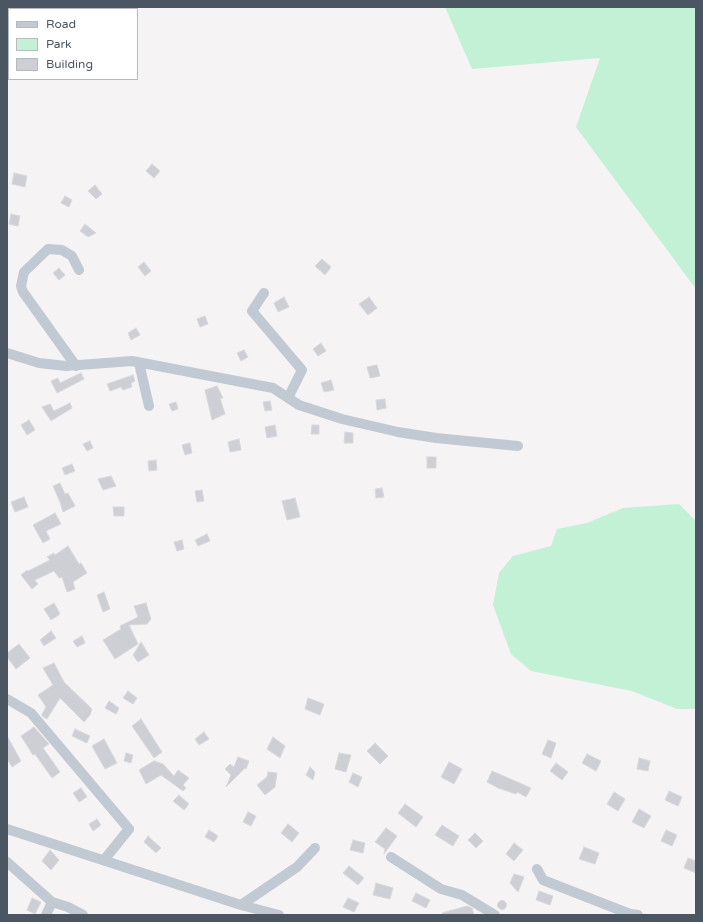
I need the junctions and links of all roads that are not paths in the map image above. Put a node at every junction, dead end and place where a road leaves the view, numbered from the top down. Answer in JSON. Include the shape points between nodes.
{"nodes":[{"id":1,"x":79,"y":270,"type":"dead end"},
{"id":2,"x":264,"y":293,"type":"dead end"},
{"id":3,"x":7,"y":353,"type":"edge"},
{"id":4,"x":139,"y":363,"type":"junction"},
{"id":5,"x":76,"y":366,"type":"junction"},
{"id":6,"x":288,"y":398,"type":"junction"},
{"id":7,"x":149,"y":406,"type":"dead end"},
{"id":8,"x":518,"y":446,"type":"dead end"},
{"id":9,"x":7,"y":699,"type":"edge"},
{"id":10,"x":7,"y":828,"type":"edge"},
{"id":11,"x":315,"y":848,"type":"dead end"},
{"id":12,"x":391,"y":858,"type":"dead end"},
{"id":13,"x":104,"y":860,"type":"junction"},
{"id":14,"x":7,"y":862,"type":"edge"},
{"id":15,"x":537,"y":869,"type":"dead end"},
{"id":16,"x":52,"y":902,"type":"junction"},
{"id":17,"x":241,"y":905,"type":"junction"},
{"id":18,"x":46,"y":915,"type":"edge"},
{"id":19,"x":83,"y":915,"type":"edge"},
{"id":20,"x":279,"y":915,"type":"edge"},
{"id":21,"x":495,"y":915,"type":"edge"},
{"id":22,"x":638,"y":915,"type":"edge"}],
"edges":[{"from":1,"to":5,"type":"street","via":[[72,256],[62,250],[48,249],[24,272],[21,286]]},
{"from":2,"to":6,"type":"street","via":[[252,311],[302,370]]},
{"from":3,"to":5,"type":"street","via":[[39,363]]},
{"from":4,"to":5,"type":"street","via":[[132,361]]},
{"from":4,"to":6,"type":"street","via":[[274,388]]},
{"from":4,"to":7,"type":"street"},
{"from":6,"to":8,"type":"street","via":[[299,405],[342,419],[398,432]]},
{"from":9,"to":13,"type":"street","via":[[31,713],[129,829]]},
{"from":10,"to":13,"type":"street"},
{"from":11,"to":17,"type":"street","via":[[297,867]]},
{"from":12,"to":21,"type":"street","via":[[441,889],[462,895]]},
{"from":13,"to":17,"type":"street"},
{"from":14,"to":16,"type":"street"},
{"from":15,"to":22,"type":"street","via":[[543,880]]},
{"from":16,"to":18,"type":"street"},
{"from":16,"to":19,"type":"street"},
{"from":17,"to":20,"type":"street"}]}
